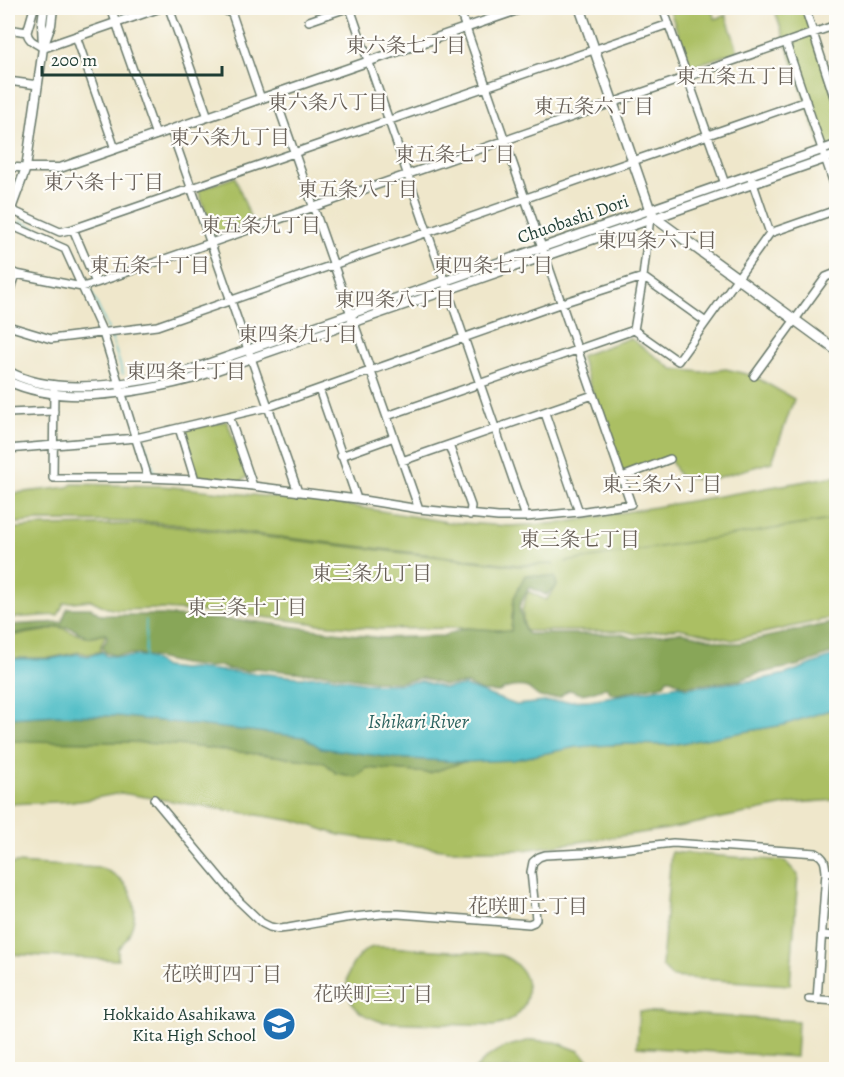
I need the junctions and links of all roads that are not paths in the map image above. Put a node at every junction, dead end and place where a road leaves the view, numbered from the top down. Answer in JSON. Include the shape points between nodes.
{"nodes":[{"id":1,"x":34,"y":8,"type":"edge"},
{"id":2,"x":44,"y":8,"type":"edge"},
{"id":3,"x":53,"y":8,"type":"edge"},
{"id":4,"x":111,"y":8,"type":"edge"},
{"id":5,"x":159,"y":8,"type":"edge"},
{"id":6,"x":169,"y":8,"type":"edge"},
{"id":7,"x":221,"y":8,"type":"edge"},
{"id":8,"x":349,"y":8,"type":"edge"},
{"id":9,"x":459,"y":8,"type":"edge"},
{"id":10,"x":522,"y":8,"type":"edge"},
{"id":11,"x":579,"y":8,"type":"edge"},
{"id":12,"x":663,"y":8,"type":"edge"},
{"id":13,"x":805,"y":8,"type":"edge"},
{"id":14,"x":309,"y":21,"type":"dead end"},
{"id":15,"x":117,"y":22,"type":"junction"},
{"id":16,"x":669,"y":24,"type":"junction"},
{"id":17,"x":837,"y":25,"type":"edge"},
{"id":18,"x":466,"y":28,"type":"junction"},
{"id":19,"x":8,"y":29,"type":"edge"},
{"id":20,"x":27,"y":32,"type":"junction"},
{"id":21,"x":814,"y":33,"type":"junction"},
{"id":22,"x":76,"y":36,"type":"junction"},
{"id":23,"x":786,"y":43,"type":"junction"},
{"id":24,"x":43,"y":48,"type":"junction"},
{"id":25,"x":594,"y":49,"type":"junction"},
{"id":26,"x":368,"y":61,"type":"junction"},
{"id":27,"x":687,"y":77,"type":"junction"},
{"id":28,"x":8,"y":81,"type":"edge"},
{"id":29,"x":38,"y":86,"type":"junction"},
{"id":30,"x":486,"y":86,"type":"junction"},
{"id":31,"x":274,"y":94,"type":"junction"},
{"id":32,"x":261,"y":99,"type":"junction"},
{"id":33,"x":836,"y":99,"type":"edge"},
{"id":34,"x":806,"y":101,"type":"junction"},
{"id":35,"x":613,"y":103,"type":"junction"},
{"id":36,"x":208,"y":117,"type":"junction"},
{"id":37,"x":388,"y":120,"type":"junction"},
{"id":38,"x":171,"y":130,"type":"junction"},
{"id":39,"x":156,"y":135,"type":"junction"},
{"id":40,"x":708,"y":135,"type":"junction"},
{"id":41,"x":505,"y":140,"type":"junction"},
{"id":42,"x":837,"y":145,"type":"edge"},
{"id":43,"x":116,"y":149,"type":"junction"},
{"id":44,"x":294,"y":152,"type":"junction"},
{"id":45,"x":824,"y":154,"type":"junction"},
{"id":46,"x":837,"y":155,"type":"edge"},
{"id":47,"x":633,"y":161,"type":"junction"},
{"id":48,"x":8,"y":167,"type":"edge"},
{"id":49,"x":26,"y":168,"type":"junction"},
{"id":50,"x":407,"y":174,"type":"junction"},
{"id":51,"x":751,"y":180,"type":"junction"},
{"id":52,"x":725,"y":184,"type":"junction"},
{"id":53,"x":192,"y":188,"type":"junction"},
{"id":54,"x":837,"y":190,"type":"edge"},
{"id":55,"x":525,"y":198,"type":"junction"},
{"id":56,"x":314,"y":207,"type":"junction"},
{"id":57,"x":837,"y":210,"type":"edge"},
{"id":58,"x":9,"y":213,"type":"edge"},
{"id":59,"x":651,"y":216,"type":"junction"},
{"id":60,"x":8,"y":224,"type":"edge"},
{"id":61,"x":72,"y":229,"type":"junction"},
{"id":62,"x":427,"y":232,"type":"junction"},
{"id":63,"x":770,"y":233,"type":"junction"},
{"id":64,"x":212,"y":243,"type":"junction"},
{"id":65,"x":543,"y":252,"type":"junction"},
{"id":66,"x":334,"y":265,"type":"junction"},
{"id":67,"x":8,"y":270,"type":"edge"},
{"id":68,"x":837,"y":273,"type":"edge"},
{"id":69,"x":16,"y":274,"type":"junction"},
{"id":70,"x":643,"y":277,"type":"junction"},
{"id":71,"x":738,"y":278,"type":"junction"},
{"id":72,"x":89,"y":285,"type":"junction"},
{"id":73,"x":445,"y":286,"type":"junction"},
{"id":74,"x":8,"y":299,"type":"edge"},
{"id":75,"x":231,"y":300,"type":"junction"},
{"id":76,"x":562,"y":303,"type":"junction"},
{"id":77,"x":353,"y":319,"type":"junction"},
{"id":78,"x":794,"y":320,"type":"junction"},
{"id":79,"x":706,"y":322,"type":"junction"},
{"id":80,"x":8,"y":326,"type":"edge"},
{"id":81,"x":634,"y":330,"type":"junction"},
{"id":82,"x":108,"y":332,"type":"junction"},
{"id":83,"x":464,"y":338,"type":"junction"},
{"id":84,"x":577,"y":349,"type":"junction"},
{"id":85,"x":837,"y":350,"type":"edge"},
{"id":86,"x":249,"y":354,"type":"junction"},
{"id":87,"x":8,"y":371,"type":"edge"},
{"id":88,"x":371,"y":371,"type":"junction"},
{"id":89,"x":754,"y":376,"type":"dead end"},
{"id":90,"x":8,"y":381,"type":"edge"},
{"id":91,"x":480,"y":383,"type":"junction"},
{"id":92,"x":119,"y":388,"type":"junction"},
{"id":93,"x":54,"y":389,"type":"junction"},
{"id":94,"x":319,"y":389,"type":"junction"},
{"id":95,"x":593,"y":395,"type":"junction"},
{"id":96,"x":268,"y":406,"type":"junction"},
{"id":97,"x":54,"y":411,"type":"junction"},
{"id":98,"x":544,"y":412,"type":"junction"},
{"id":99,"x":8,"y":414,"type":"edge"},
{"id":100,"x":229,"y":416,"type":"junction"},
{"id":101,"x":387,"y":416,"type":"junction"},
{"id":102,"x":179,"y":428,"type":"junction"},
{"id":103,"x":495,"y":429,"type":"junction"},
{"id":104,"x":141,"y":437,"type":"junction"},
{"id":105,"x":394,"y":437,"type":"junction"},
{"id":106,"x":54,"y":445,"type":"junction"},
{"id":107,"x":450,"y":445,"type":"junction"},
{"id":108,"x":8,"y":449,"type":"edge"},
{"id":109,"x":341,"y":456,"type":"junction"},
{"id":110,"x":670,"y":459,"type":"dead end"},
{"id":111,"x":402,"y":461,"type":"junction"},
{"id":112,"x":622,"y":477,"type":"junction"},
{"id":113,"x":148,"y":478,"type":"junction"},
{"id":114,"x":195,"y":480,"type":"junction"},
{"id":115,"x":253,"y":486,"type":"junction"},
{"id":116,"x":298,"y":492,"type":"junction"},
{"id":117,"x":357,"y":499,"type":"junction"},
{"id":118,"x":419,"y":509,"type":"junction"},
{"id":119,"x":579,"y":512,"type":"junction"},
{"id":120,"x":470,"y":514,"type":"junction"},
{"id":121,"x":526,"y":517,"type":"junction"},
{"id":122,"x":154,"y":799,"type":"dead end"},
{"id":123,"x":826,"y":872,"type":"junction"},
{"id":124,"x":837,"y":873,"type":"edge"},
{"id":125,"x":822,"y":935,"type":"junction"},
{"id":126,"x":837,"y":936,"type":"edge"},
{"id":127,"x":837,"y":1001,"type":"edge"}],
"edges":[{"from":1,"to":20,"type":"street"},
{"from":2,"to":24,"type":"street"},
{"from":3,"to":24,"type":"street"},
{"from":4,"to":15,"type":"street"},
{"from":5,"to":15,"type":"street"},
{"from":6,"to":36,"type":"street"},
{"from":7,"to":32,"type":"street","via":[[232,14]]},
{"from":8,"to":14,"type":"street"},
{"from":8,"to":26,"type":"street"},
{"from":9,"to":18,"type":"street"},
{"from":10,"to":18,"type":"street"},
{"from":11,"to":25,"type":"main road"},
{"from":12,"to":16,"type":"street"},
{"from":13,"to":21,"type":"street"},
{"from":15,"to":22,"type":"street"},
{"from":15,"to":39,"type":"street"},
{"from":16,"to":25,"type":"street"},
{"from":16,"to":27,"type":"street"},
{"from":17,"to":21,"type":"street"},
{"from":18,"to":26,"type":"street"},
{"from":18,"to":30,"type":"street"},
{"from":19,"to":20,"type":"street"},
{"from":20,"to":24,"type":"street","via":[[30,40]]},
{"from":21,"to":23,"type":"street"},
{"from":21,"to":33,"type":"street"},
{"from":22,"to":24,"type":"street"},
{"from":22,"to":43,"type":"street"},
{"from":23,"to":27,"type":"street"},
{"from":23,"to":34,"type":"street"},
{"from":24,"to":29,"type":"street"},
{"from":25,"to":30,"type":"street"},
{"from":25,"to":35,"type":"main road"},
{"from":26,"to":31,"type":"street"},
{"from":26,"to":37,"type":"street"},
{"from":27,"to":35,"type":"street"},
{"from":27,"to":40,"type":"street"},
{"from":28,"to":29,"type":"street"},
{"from":29,"to":49,"type":"street"},
{"from":30,"to":37,"type":"street"},
{"from":30,"to":41,"type":"street"},
{"from":31,"to":32,"type":"street"},
{"from":31,"to":44,"type":"street"},
{"from":32,"to":36,"type":"street"},
{"from":34,"to":40,"type":"street"},
{"from":34,"to":45,"type":"street"},
{"from":35,"to":41,"type":"street"},
{"from":35,"to":47,"type":"main road"},
{"from":36,"to":38,"type":"street"},
{"from":37,"to":44,"type":"street"},
{"from":37,"to":50,"type":"street"},
{"from":38,"to":39,"type":"street"},
{"from":38,"to":53,"type":"street"},
{"from":39,"to":43,"type":"street"},
{"from":40,"to":47,"type":"street"},
{"from":40,"to":52,"type":"street"},
{"from":41,"to":50,"type":"street"},
{"from":41,"to":55,"type":"street"},
{"from":42,"to":45,"type":"street","name":"Chuobashi Dori"},
{"from":43,"to":49,"type":"street","via":[[60,168]]},
{"from":44,"to":53,"type":"street"},
{"from":44,"to":56,"type":"street"},
{"from":45,"to":46,"type":"street","name":"Chuobashi Dori"},
{"from":45,"to":51,"type":"street","name":"Chuobashi Dori"},
{"from":45,"to":54,"type":"street"},
{"from":47,"to":55,"type":"street"},
{"from":47,"to":59,"type":"main road"},
{"from":48,"to":49,"type":"street"},
{"from":49,"to":58,"type":"street"},
{"from":50,"to":56,"type":"street"},
{"from":50,"to":62,"type":"street"},
{"from":51,"to":52,"type":"street","name":"Chuobashi Dori"},
{"from":51,"to":59,"type":"street","name":"Chuobashi Dori"},
{"from":51,"to":63,"type":"street"},
{"from":52,"to":59,"type":"street","name":"Chuobashi Dori"},
{"from":53,"to":61,"type":"street"},
{"from":53,"to":64,"type":"street"},
{"from":55,"to":62,"type":"street"},
{"from":55,"to":65,"type":"street"},
{"from":56,"to":64,"type":"street"},
{"from":56,"to":66,"type":"street"},
{"from":57,"to":63,"type":"street"},
{"from":58,"to":61,"type":"street","via":[[60,232]]},
{"from":59,"to":65,"type":"street","name":"Chuobashi Dori"},
{"from":59,"to":70,"type":"street"},
{"from":59,"to":71,"type":"main road"},
{"from":60,"to":72,"type":"street","via":[[65,249]]},
{"from":61,"to":72,"type":"street"},
{"from":62,"to":66,"type":"street"},
{"from":62,"to":73,"type":"street"},
{"from":63,"to":71,"type":"street"},
{"from":64,"to":72,"type":"street"},
{"from":64,"to":75,"type":"street"},
{"from":65,"to":73,"type":"street","name":"Chuobashi Dori"},
{"from":65,"to":76,"type":"street"},
{"from":66,"to":75,"type":"street"},
{"from":66,"to":77,"type":"street"},
{"from":67,"to":69,"type":"street"},
{"from":68,"to":78,"type":"street","via":[[826,277]]},
{"from":69,"to":72,"type":"street"},
{"from":69,"to":74,"type":"street"},
{"from":70,"to":76,"type":"street"},
{"from":70,"to":79,"type":"street"},
{"from":70,"to":81,"type":"street"},
{"from":71,"to":78,"type":"main road"},
{"from":71,"to":79,"type":"street"},
{"from":72,"to":82,"type":"street"},
{"from":73,"to":77,"type":"street","name":"Chuobashi Dori"},
{"from":73,"to":83,"type":"street"},
{"from":75,"to":82,"type":"street","via":[[157,326]]},
{"from":75,"to":86,"type":"street"},
{"from":76,"to":83,"type":"street"},
{"from":76,"to":84,"type":"street"},
{"from":77,"to":86,"type":"street","name":"Chuobashi Dori"},
{"from":77,"to":88,"type":"street"},
{"from":78,"to":85,"type":"main road"},
{"from":78,"to":89,"type":"street"},
{"from":79,"to":81,"type":"street","via":[[678,361]]},
{"from":80,"to":82,"type":"street","via":[[51,339]]},
{"from":81,"to":84,"type":"street"},
{"from":82,"to":92,"type":"street"},
{"from":83,"to":88,"type":"street"},
{"from":83,"to":91,"type":"street"},
{"from":84,"to":91,"type":"street"},
{"from":84,"to":95,"type":"street"},
{"from":86,"to":92,"type":"street","name":"Chuobashi Dori","via":[[173,384]]},
{"from":86,"to":96,"type":"street"},
{"from":87,"to":93,"type":"street","name":"Chuobashi Dori"},
{"from":88,"to":94,"type":"street"},
{"from":88,"to":101,"type":"street"},
{"from":90,"to":93,"type":"street","name":"Chuobashi Dori","via":[[37,391]]},
{"from":91,"to":101,"type":"street"},
{"from":91,"to":103,"type":"street"},
{"from":92,"to":93,"type":"street","name":"Chuobashi Dori","via":[[79,395]]},
{"from":92,"to":104,"type":"street"},
{"from":93,"to":97,"type":"street"},
{"from":94,"to":96,"type":"street"},
{"from":94,"to":109,"type":"street"},
{"from":95,"to":98,"type":"street"},
{"from":95,"to":112,"type":"street"},
{"from":96,"to":100,"type":"street"},
{"from":96,"to":116,"type":"street"},
{"from":97,"to":99,"type":"street"},
{"from":97,"to":106,"type":"street"},
{"from":98,"to":103,"type":"street"},
{"from":98,"to":119,"type":"street"},
{"from":100,"to":102,"type":"street"},
{"from":100,"to":115,"type":"street"},
{"from":101,"to":105,"type":"street"},
{"from":102,"to":104,"type":"street"},
{"from":102,"to":114,"type":"street"},
{"from":103,"to":107,"type":"street"},
{"from":103,"to":121,"type":"street"},
{"from":104,"to":106,"type":"street"},
{"from":104,"to":113,"type":"street"},
{"from":105,"to":109,"type":"street"},
{"from":105,"to":111,"type":"street"},
{"from":106,"to":108,"type":"street"},
{"from":106,"to":113,"type":"street","via":[[53,478]]},
{"from":107,"to":111,"type":"street"},
{"from":107,"to":120,"type":"street","via":[[471,506]]},
{"from":109,"to":117,"type":"street"},
{"from":110,"to":112,"type":"street"},
{"from":111,"to":118,"type":"street"},
{"from":112,"to":119,"type":"street","via":[[631,504]]},
{"from":113,"to":114,"type":"street"},
{"from":114,"to":115,"type":"street"},
{"from":115,"to":116,"type":"street"},
{"from":116,"to":117,"type":"street"},
{"from":117,"to":118,"type":"street"},
{"from":118,"to":120,"type":"street"},
{"from":119,"to":121,"type":"street"},
{"from":120,"to":121,"type":"street"},
{"from":122,"to":123,"type":"street","via":[[240,902],[262,923],[279,929],[390,914],[529,924],[536,919],[531,872],[538,857],[545,855],[673,843],[816,853],[823,857]]},
{"from":123,"to":124,"type":"street"},
{"from":123,"to":125,"type":"street"},
{"from":125,"to":126,"type":"street"},
{"from":125,"to":127,"type":"street","via":[[813,999]]}]}
